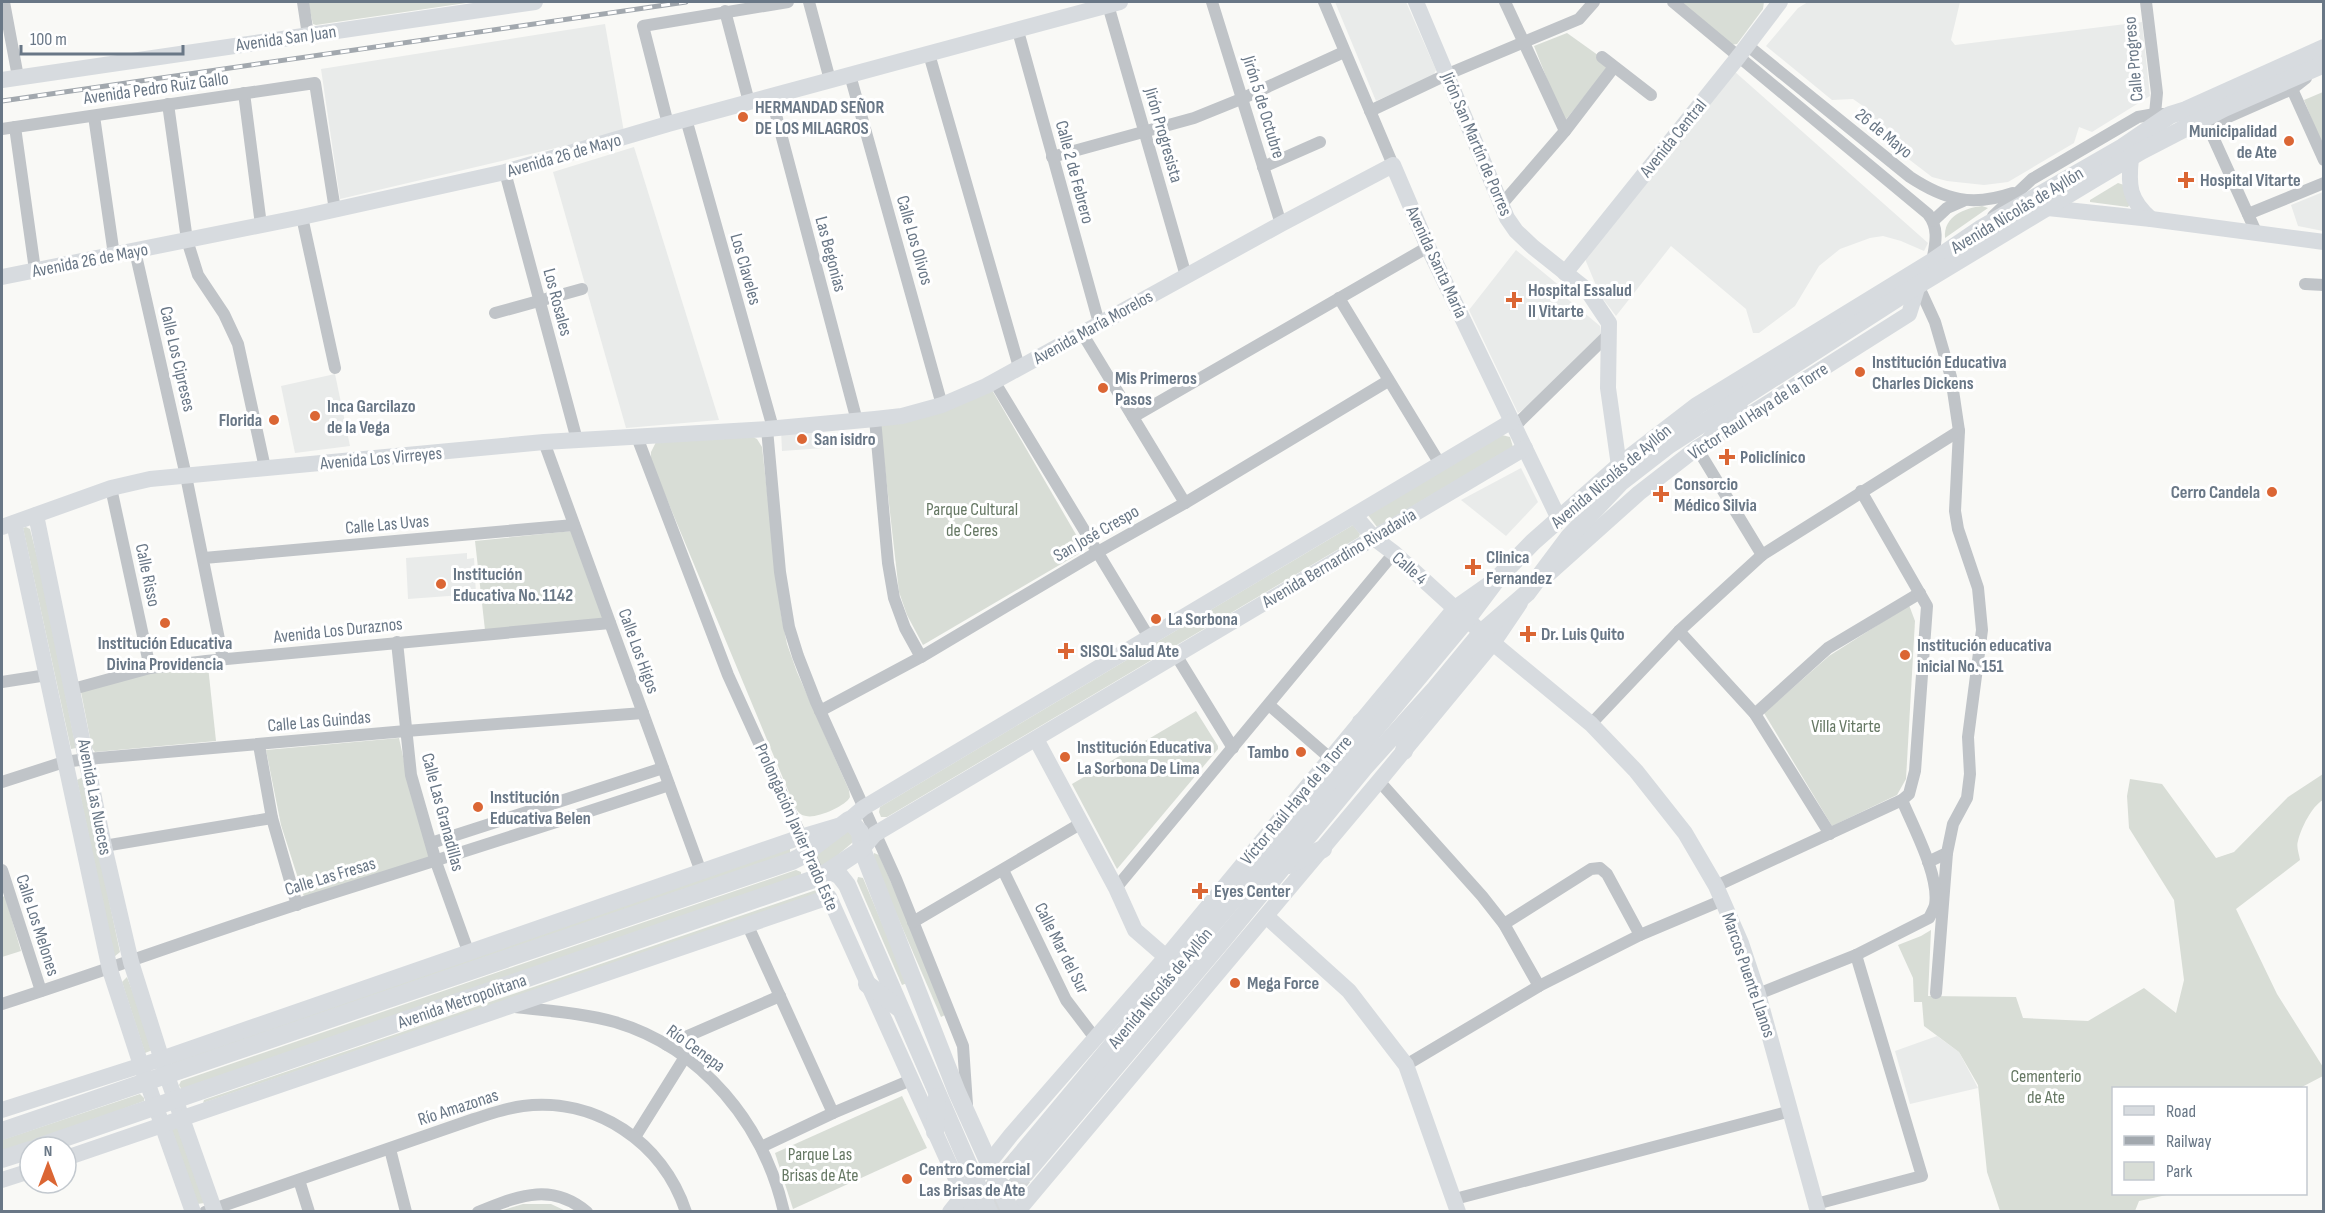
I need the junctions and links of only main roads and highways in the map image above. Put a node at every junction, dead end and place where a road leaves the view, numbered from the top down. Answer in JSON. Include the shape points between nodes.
{"nodes":[{"id":1,"x":2323,"y":49,"type":"edge"},
{"id":2,"x":2324,"y":64,"type":"edge"},
{"id":3,"x":1753,"y":391,"type":"junction"},
{"id":4,"x":1704,"y":444,"type":"road end"},
{"id":5,"x":1398,"y":702,"type":"junction"},
{"id":6,"x":1413,"y":713,"type":"junction"},
{"id":7,"x":1361,"y":722,"type":"road end"},
{"id":8,"x":1404,"y":751,"type":"road end"},
{"id":9,"x":1283,"y":816,"type":"road end"},
{"id":10,"x":862,"y":849,"type":"junction"},
{"id":11,"x":1323,"y":849,"type":"road end"},
{"id":12,"x":1276,"y":861,"type":"junction"},
{"id":13,"x":825,"y":874,"type":"junction"},
{"id":14,"x":867,"y":984,"type":"road end"},
{"id":15,"x":901,"y":1009,"type":"junction"},
{"id":16,"x":937,"y":1092,"type":"junction"},
{"id":17,"x":2,"y":1131,"type":"edge"},
{"id":18,"x":935,"y":1132,"type":"road end"},
{"id":19,"x":73,"y":1135,"type":"edge"},
{"id":20,"x":18,"y":1154,"type":"edge"},
{"id":21,"x":2,"y":1160,"type":"edge"},
{"id":22,"x":1022,"y":1166,"type":"tunnel mouth"},
{"id":23,"x":988,"y":1212,"type":"edge"},
{"id":24,"x":1011,"y":1212,"type":"edge"}],
"edges":[{"from":1,"to":5,"type":"main road","name":"Avenida Nicolás de Ayllón","via":[[2186,110],[2163,114],[2123,147],[1982,228],[1697,406],[1558,519],[1461,613]]},
{"from":2,"to":3,"type":"main road","name":"Avenida Nicolás de Ayllón","via":[[2224,108],[2136,155],[1918,285]]},
{"from":3,"to":4,"type":"main road"},
{"from":3,"to":6,"type":"main road","name":"Avenida Nicolás de Ayllón","via":[[1620,483],[1569,537],[1487,638]]},
{"from":5,"to":7,"type":"main road"},
{"from":5,"to":12,"type":"main road","name":"Avenida Nicolás de Ayllón"},
{"from":6,"to":8,"type":"main road"},
{"from":6,"to":12,"type":"main road","name":"Avenida Nicolás de Ayllón"},
{"from":9,"to":12,"type":"main road"},
{"from":10,"to":13,"type":"main road","name":"Avenida Metropolitana"},
{"from":10,"to":17,"type":"main road","name":"Avenida Metropolitana","via":[[860,832],[852,817],[804,844],[792,861],[164,1068],[147,1083]]},
{"from":10,"to":24,"type":"main road","via":[[927,1020]]},
{"from":11,"to":12,"type":"main road"},
{"from":12,"to":22,"type":"main road","name":"Avenida Nicolás de Ayllón"},
{"from":13,"to":15,"type":"main road","name":"Prolongación Javier Prado Este","via":[[840,876],[847,885]]},
{"from":13,"to":19,"type":"main road","name":"Avenida Metropolitana"},
{"from":14,"to":15,"type":"main road"},
{"from":15,"to":16,"type":"main road","name":"Prolongación Javier Prado Este"},
{"from":16,"to":18,"type":"main road"},
{"from":16,"to":23,"type":"main road","name":"Prolongación Javier Prado Este","via":[[970,1187]]},
{"from":20,"to":21,"type":"main road"}]}
